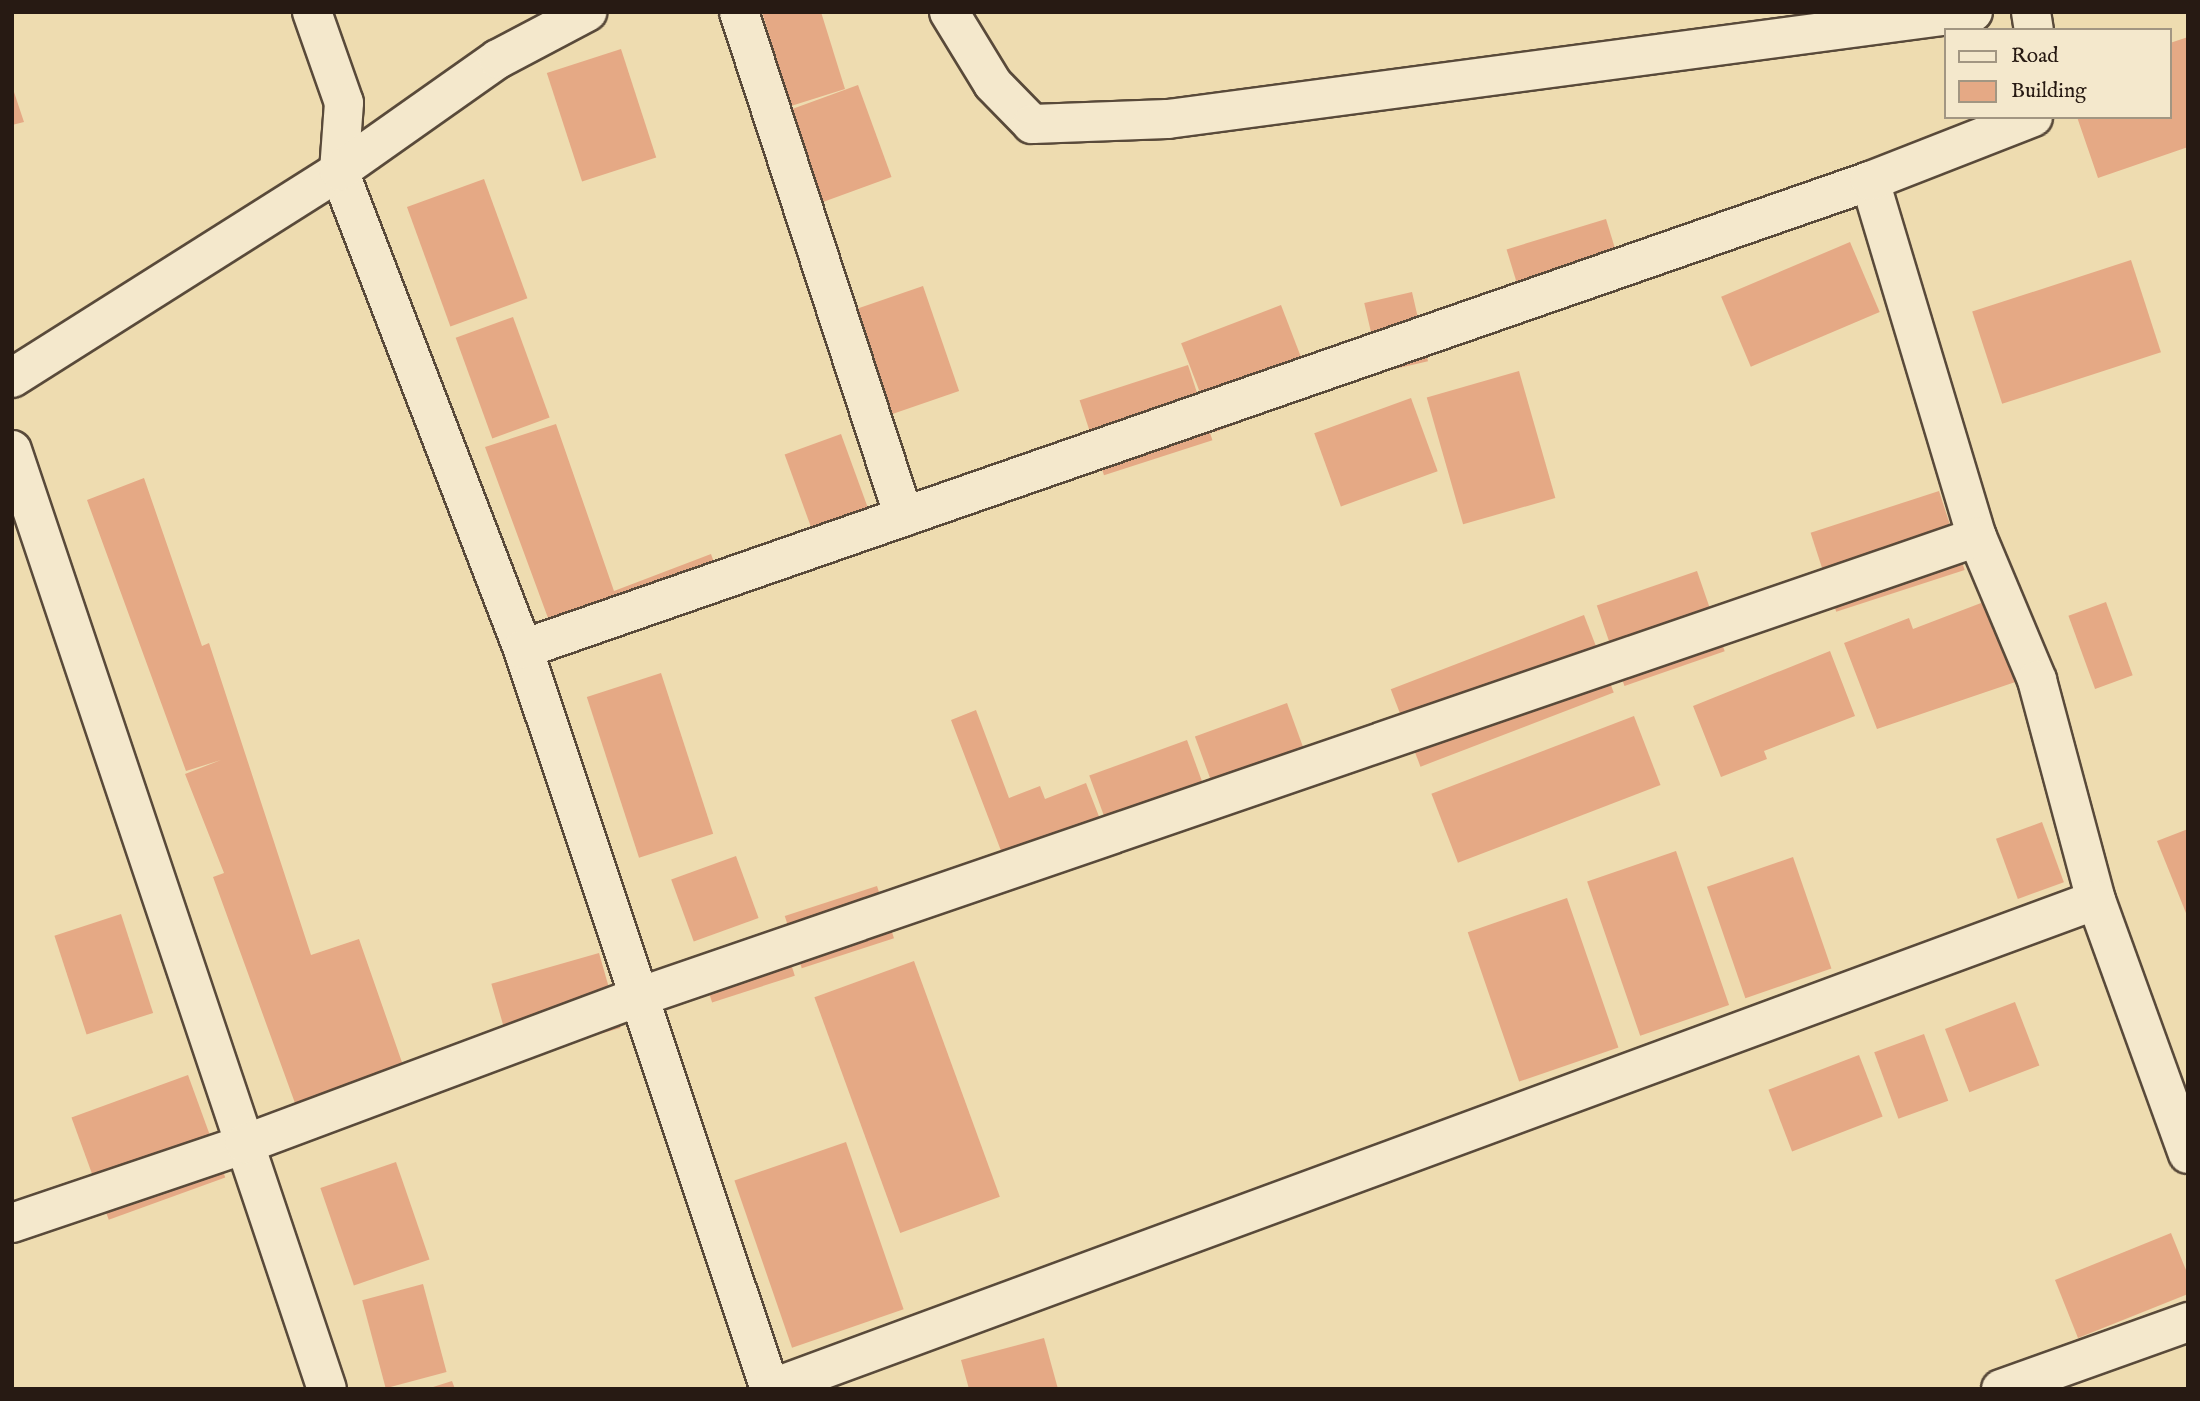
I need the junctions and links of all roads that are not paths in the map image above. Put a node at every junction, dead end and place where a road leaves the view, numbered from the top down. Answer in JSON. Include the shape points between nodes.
{"nodes":[{"id":1,"x":312,"y":12,"type":"edge"},
{"id":2,"x":587,"y":12,"type":"edge"},
{"id":3,"x":739,"y":12,"type":"edge"},
{"id":4,"x":949,"y":12,"type":"edge"},
{"id":5,"x":1973,"y":12,"type":"edge"},
{"id":6,"x":2028,"y":119,"type":"edge"},
{"id":7,"x":339,"y":171,"type":"junction"},
{"id":8,"x":1870,"y":181,"type":"junction"},
{"id":9,"x":12,"y":378,"type":"edge"},
{"id":10,"x":12,"y":450,"type":"edge"},
{"id":11,"x":904,"y":517,"type":"junction"},
{"id":12,"x":1978,"y":537,"type":"junction"},
{"id":13,"x":523,"y":649,"type":"junction"},
{"id":14,"x":2096,"y":900,"type":"junction"},
{"id":15,"x":636,"y":998,"type":"junction"},
{"id":16,"x":245,"y":1144,"type":"junction"},
{"id":17,"x":2188,"y":1154,"type":"edge"},
{"id":18,"x":12,"y":1223,"type":"edge"},
{"id":19,"x":2188,"y":1322,"type":"edge"},
{"id":20,"x":327,"y":1389,"type":"edge"},
{"id":21,"x":770,"y":1389,"type":"edge"},
{"id":22,"x":2001,"y":1389,"type":"edge"}],
"edges":[{"from":1,"to":7,"type":"street","via":[[344,103]]},
{"from":2,"to":7,"type":"street","via":[[498,59]]},
{"from":3,"to":11,"type":"street"},
{"from":4,"to":5,"type":"street","via":[[993,84],[1032,124],[1168,119]]},
{"from":6,"to":8,"type":"street"},
{"from":7,"to":9,"type":"street"},
{"from":7,"to":13,"type":"street"},
{"from":8,"to":11,"type":"street"},
{"from":8,"to":12,"type":"street"},
{"from":10,"to":16,"type":"street"},
{"from":11,"to":13,"type":"street"},
{"from":12,"to":14,"type":"street","via":[[2037,680]]},
{"from":12,"to":15,"type":"street"},
{"from":13,"to":15,"type":"street"},
{"from":14,"to":17,"type":"street"},
{"from":14,"to":21,"type":"street"},
{"from":15,"to":16,"type":"street"},
{"from":15,"to":21,"type":"street"},
{"from":16,"to":18,"type":"street"},
{"from":16,"to":20,"type":"street"},
{"from":19,"to":22,"type":"street"}]}
